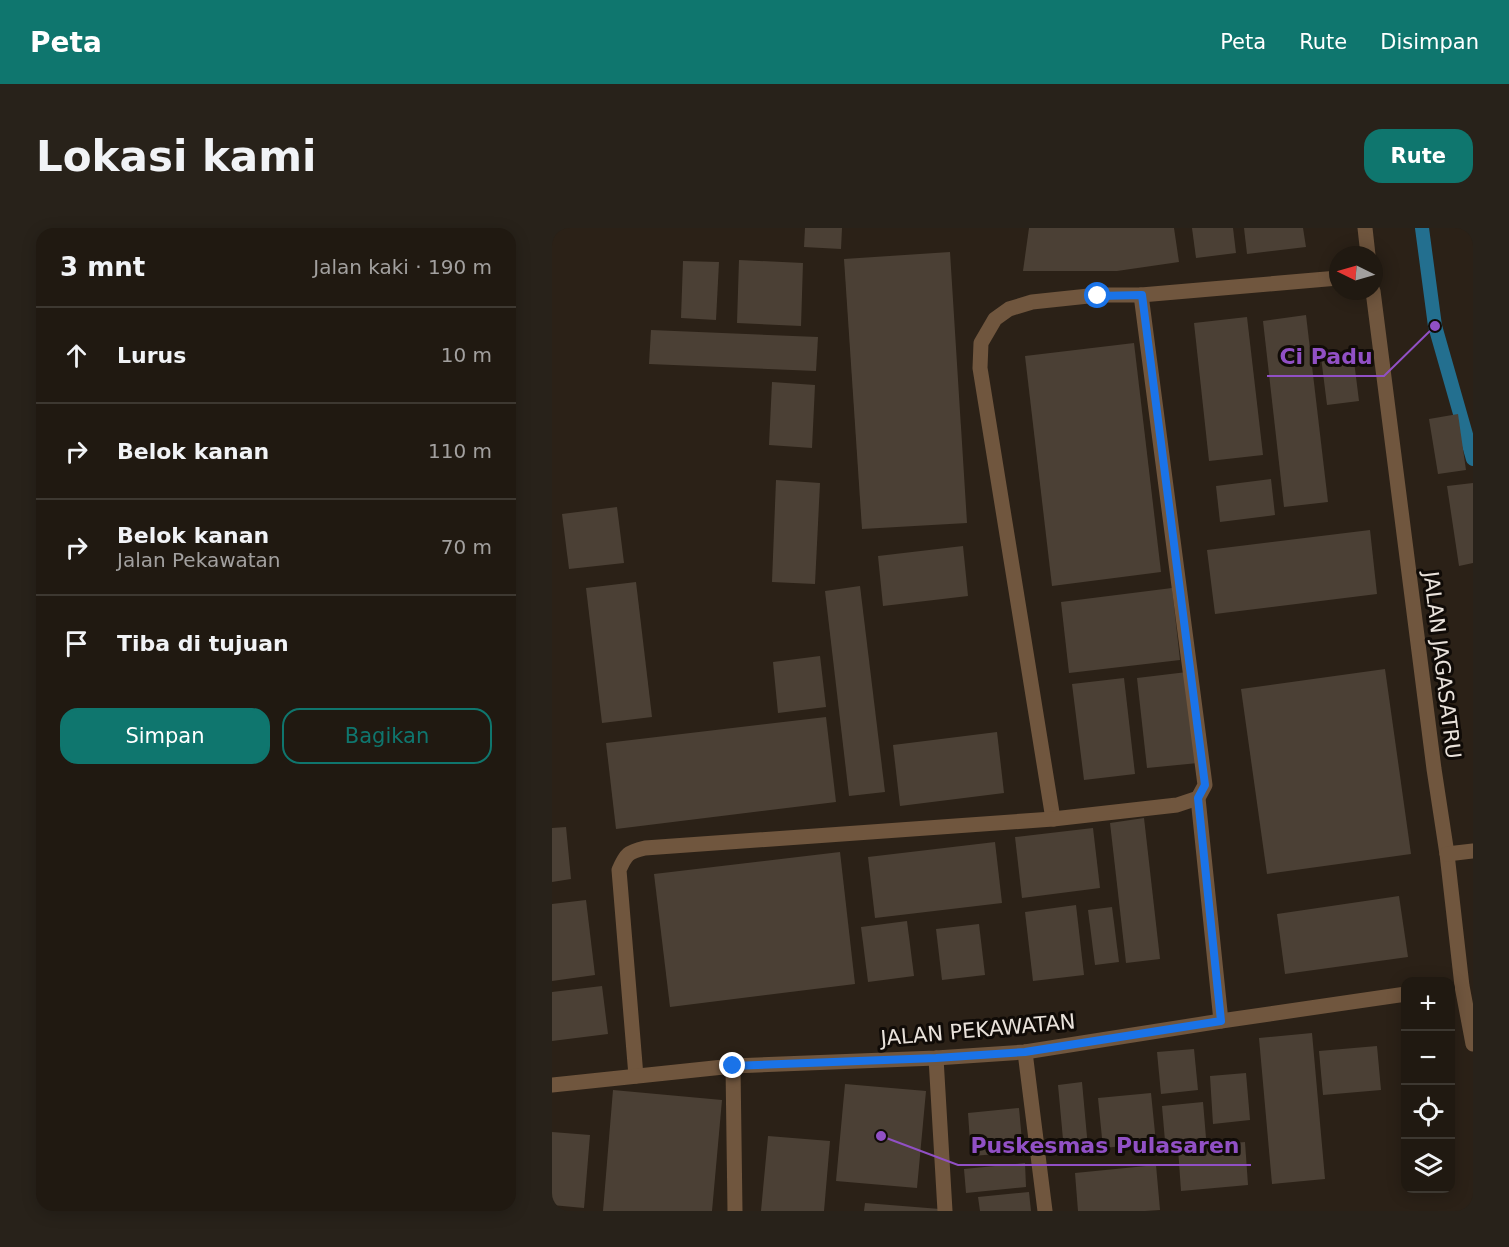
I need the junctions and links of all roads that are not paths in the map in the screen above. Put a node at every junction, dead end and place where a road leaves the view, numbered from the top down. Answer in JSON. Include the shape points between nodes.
{"nodes":[{"id":1,"x":1365,"y":228,"type":"edge"},
{"id":2,"x":1367,"y":246,"type":"edge"},
{"id":3,"x":1329,"y":279,"type":"edge"},
{"id":4,"x":1142,"y":295,"type":"junction"},
{"id":5,"x":1374,"y":300,"type":"edge"},
{"id":6,"x":1198,"y":798,"type":"junction"},
{"id":7,"x":1053,"y":819,"type":"junction"},
{"id":8,"x":1473,"y":851,"type":"edge"},
{"id":9,"x":1447,"y":854,"type":"junction"},
{"id":10,"x":1456,"y":986,"type":"edge"},
{"id":11,"x":1401,"y":995,"type":"edge"},
{"id":12,"x":1221,"y":1021,"type":"junction"},
{"id":13,"x":1473,"y":1044,"type":"edge"},
{"id":14,"x":1025,"y":1052,"type":"junction"},
{"id":15,"x":936,"y":1058,"type":"junction"},
{"id":16,"x":733,"y":1066,"type":"junction"},
{"id":17,"x":636,"y":1076,"type":"junction"},
{"id":18,"x":552,"y":1085,"type":"edge"},
{"id":19,"x":735,"y":1211,"type":"edge"},
{"id":20,"x":945,"y":1211,"type":"edge"},
{"id":21,"x":1045,"y":1211,"type":"edge"}],
"edges":[{"from":1,"to":2,"type":"street"},
{"from":3,"to":4,"type":"street"},
{"from":4,"to":6,"type":"street","via":[[1205,785]]},
{"from":4,"to":7,"type":"street","via":[[1032,302],[1009,309],[995,319],[981,343],[980,368]]},
{"from":5,"to":9,"type":"street","name":"JALAN JAGASATRU"},
{"from":6,"to":7,"type":"street","via":[[1177,805]]},
{"from":6,"to":12,"type":"street"},
{"from":7,"to":17,"type":"street","via":[[645,848],[625,856],[619,870]]},
{"from":8,"to":9,"type":"street"},
{"from":9,"to":10,"type":"street","name":"JALAN JAGASATRU"},
{"from":10,"to":13,"type":"street","name":"JALAN JAGASATRU"},
{"from":11,"to":12,"type":"street","name":"JALAN PEKAWATAN"},
{"from":12,"to":14,"type":"street","name":"JALAN PEKAWATAN"},
{"from":14,"to":15,"type":"street","name":"JALAN PEKAWATAN"},
{"from":14,"to":21,"type":"street"},
{"from":15,"to":16,"type":"street","name":"JALAN PEKAWATAN"},
{"from":15,"to":20,"type":"street"},
{"from":16,"to":17,"type":"street","name":"JALAN PEKAWATAN"},
{"from":16,"to":19,"type":"street"},
{"from":17,"to":18,"type":"street","name":"JALAN PEKAWATAN"}]}
